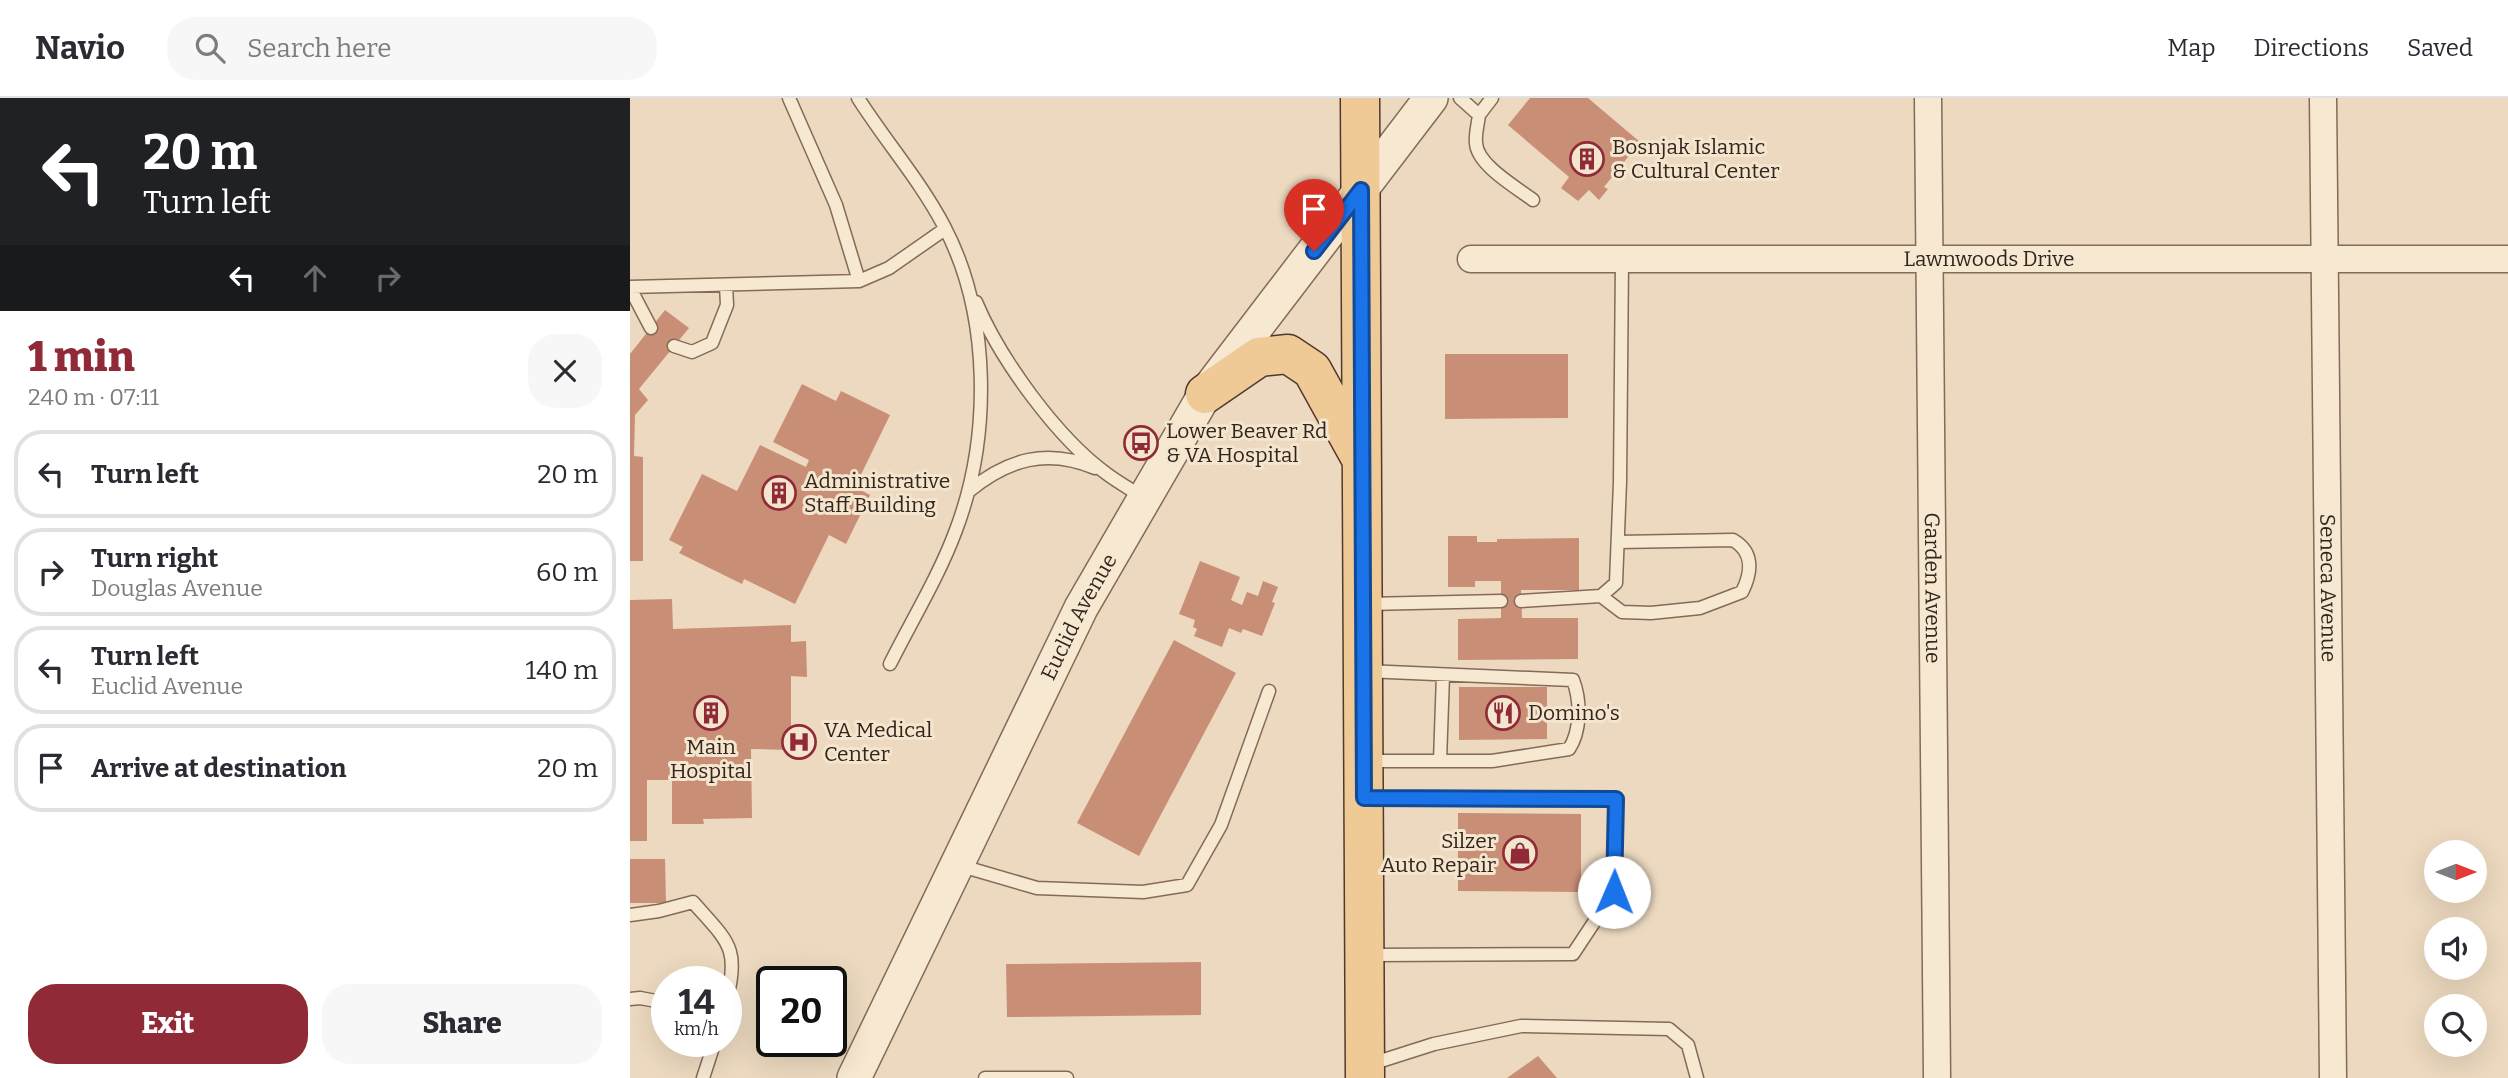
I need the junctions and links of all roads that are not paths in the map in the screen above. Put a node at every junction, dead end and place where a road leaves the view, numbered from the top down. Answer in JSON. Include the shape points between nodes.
{"nodes":[{"id":1,"x":789,"y":98,"type":"edge"},
{"id":2,"x":858,"y":98,"type":"edge"},
{"id":3,"x":1360,"y":98,"type":"edge"},
{"id":4,"x":1431,"y":98,"type":"edge"},
{"id":5,"x":1460,"y":98,"type":"edge"},
{"id":6,"x":1492,"y":98,"type":"edge"},
{"id":7,"x":1928,"y":98,"type":"edge"},
{"id":8,"x":2323,"y":98,"type":"edge"},
{"id":9,"x":1479,"y":115,"type":"junction"},
{"id":10,"x":1361,"y":190,"type":"junction"},
{"id":11,"x":1533,"y":200,"type":"dead end"},
{"id":12,"x":946,"y":229,"type":"junction"},
{"id":13,"x":1471,"y":259,"type":"dead end"},
{"id":14,"x":2508,"y":259,"type":"edge"},
{"id":15,"x":1622,"y":260,"type":"junction"},
{"id":16,"x":2325,"y":260,"type":"junction"},
{"id":17,"x":1930,"y":261,"type":"junction"},
{"id":18,"x":961,"y":267,"type":"junction"},
{"id":19,"x":859,"y":281,"type":"junction"},
{"id":20,"x":726,"y":285,"type":"junction"},
{"id":21,"x":630,"y":288,"type":"edge"},
{"id":22,"x":651,"y":328,"type":"dead end"},
{"id":23,"x":674,"y":346,"type":"dead end"},
{"id":24,"x":1205,"y":394,"type":"junction"},
{"id":25,"x":1362,"y":460,"type":"junction"},
{"id":26,"x":1105,"y":473,"type":"junction"},
{"id":27,"x":968,"y":491,"type":"junction"},
{"id":28,"x":1145,"y":498,"type":"junction"},
{"id":29,"x":1618,"y":542,"type":"junction"},
{"id":30,"x":1601,"y":596,"type":"junction"},
{"id":31,"x":1502,"y":601,"type":"dead end"},
{"id":32,"x":1521,"y":601,"type":"dead end"},
{"id":33,"x":1363,"y":605,"type":"junction"},
{"id":34,"x":890,"y":664,"type":"dead end"},
{"id":35,"x":1363,"y":671,"type":"junction"},
{"id":36,"x":1443,"y":675,"type":"junction"},
{"id":37,"x":1269,"y":691,"type":"dead end"},
{"id":38,"x":1440,"y":761,"type":"junction"},
{"id":39,"x":1363,"y":779,"type":"junction"},
{"id":40,"x":957,"y":865,"type":"junction"},
{"id":41,"x":630,"y":915,"type":"edge"},
{"id":42,"x":1364,"y":956,"type":"junction"},
{"id":43,"x":732,"y":966,"type":"edge"},
{"id":44,"x":630,"y":999,"type":"edge"},
{"id":45,"x":651,"y":1000,"type":"edge"},
{"id":46,"x":710,"y":1057,"type":"edge"},
{"id":47,"x":1365,"y":1072,"type":"edge"},
{"id":48,"x":703,"y":1078,"type":"edge"},
{"id":49,"x":854,"y":1078,"type":"edge"},
{"id":50,"x":985,"y":1078,"type":"edge"},
{"id":51,"x":1067,"y":1078,"type":"edge"},
{"id":52,"x":1697,"y":1078,"type":"edge"},
{"id":53,"x":1937,"y":1078,"type":"edge"},
{"id":54,"x":2333,"y":1078,"type":"edge"}],
"edges":[{"from":1,"to":19,"type":"lane","via":[[836,205]]},
{"from":2,"to":12,"type":"lane","via":[[921,185]]},
{"from":3,"to":10,"type":"main road"},
{"from":4,"to":10,"type":"street","name":"Euclid Avenue"},
{"from":5,"to":9,"type":"lane"},
{"from":6,"to":9,"type":"lane"},
{"from":7,"to":17,"type":"street","name":"Garden Avenue"},
{"from":8,"to":16,"type":"street","name":"Seneca Avenue"},
{"from":9,"to":11,"type":"lane","via":[[1476,145],[1481,156]]},
{"from":10,"to":24,"type":"street","name":"Euclid Avenue"},
{"from":10,"to":25,"type":"main road"},
{"from":12,"to":18,"type":"lane"},
{"from":12,"to":19,"type":"lane","via":[[889,268]]},
{"from":13,"to":15,"type":"street","name":"Lawnwoods Drive"},
{"from":14,"to":16,"type":"street","name":"Lawnwoods Drive"},
{"from":15,"to":17,"type":"street","name":"Lawnwoods Drive"},
{"from":15,"to":29,"type":"lane"},
{"from":16,"to":17,"type":"street","name":"Lawnwoods Drive"},
{"from":16,"to":54,"type":"street","name":"Seneca Avenue"},
{"from":17,"to":53,"type":"street","name":"Garden Avenue"},
{"from":18,"to":26,"type":"lane","via":[[993,338],[1026,388],[1063,433]]},
{"from":18,"to":27,"type":"lane","via":[[977,329],[981,382],[980,429]]},
{"from":19,"to":20,"type":"lane"},
{"from":20,"to":21,"type":"lane"},
{"from":20,"to":23,"type":"lane","via":[[727,305],[712,343],[692,352]]},
{"from":21,"to":22,"type":"lane"},
{"from":24,"to":25,"type":"main road","via":[[1259,357],[1288,354],[1312,370]]},
{"from":24,"to":28,"type":"street","name":"Euclid Avenue"},
{"from":25,"to":33,"type":"main road"},
{"from":26,"to":27,"type":"lane","via":[[1077,461],[1047,457],[1017,462],[989,474]]},
{"from":26,"to":28,"type":"lane"},
{"from":27,"to":34,"type":"lane","via":[[951,542]]},
{"from":28,"to":40,"type":"street","name":"Euclid Avenue","via":[[1081,608]]},
{"from":29,"to":30,"type":"lane","via":[[1616,583]]},
{"from":29,"to":30,"type":"lane","via":[[1733,540],[1744,546],[1749,578],[1742,592],[1700,608],[1622,612]]},
{"from":30,"to":32,"type":"lane"},
{"from":31,"to":33,"type":"lane"},
{"from":33,"to":35,"type":"main road"},
{"from":35,"to":36,"type":"lane"},
{"from":35,"to":39,"type":"main road"},
{"from":36,"to":38,"type":"lane"},
{"from":36,"to":38,"type":"lane","via":[[1573,680],[1578,736],[1569,749],[1492,761]]},
{"from":37,"to":40,"type":"lane","via":[[1221,825],[1187,885],[1143,892],[1037,888]]},
{"from":38,"to":39,"type":"lane"},
{"from":39,"to":42,"type":"main road"},
{"from":39,"to":42,"type":"lane","via":[[1616,799],[1614,892],[1573,954]]},
{"from":40,"to":49,"type":"street","name":"Euclid Avenue"},
{"from":41,"to":43,"type":"lane","via":[[693,902],[729,944]]},
{"from":42,"to":47,"type":"main road"},
{"from":44,"to":45,"type":"lane"},
{"from":46,"to":48,"type":"lane"},
{"from":47,"to":52,"type":"lane","via":[[1434,1044],[1521,1026],[1669,1028],[1688,1045]]},
{"from":50,"to":51,"type":"lane"}]}
